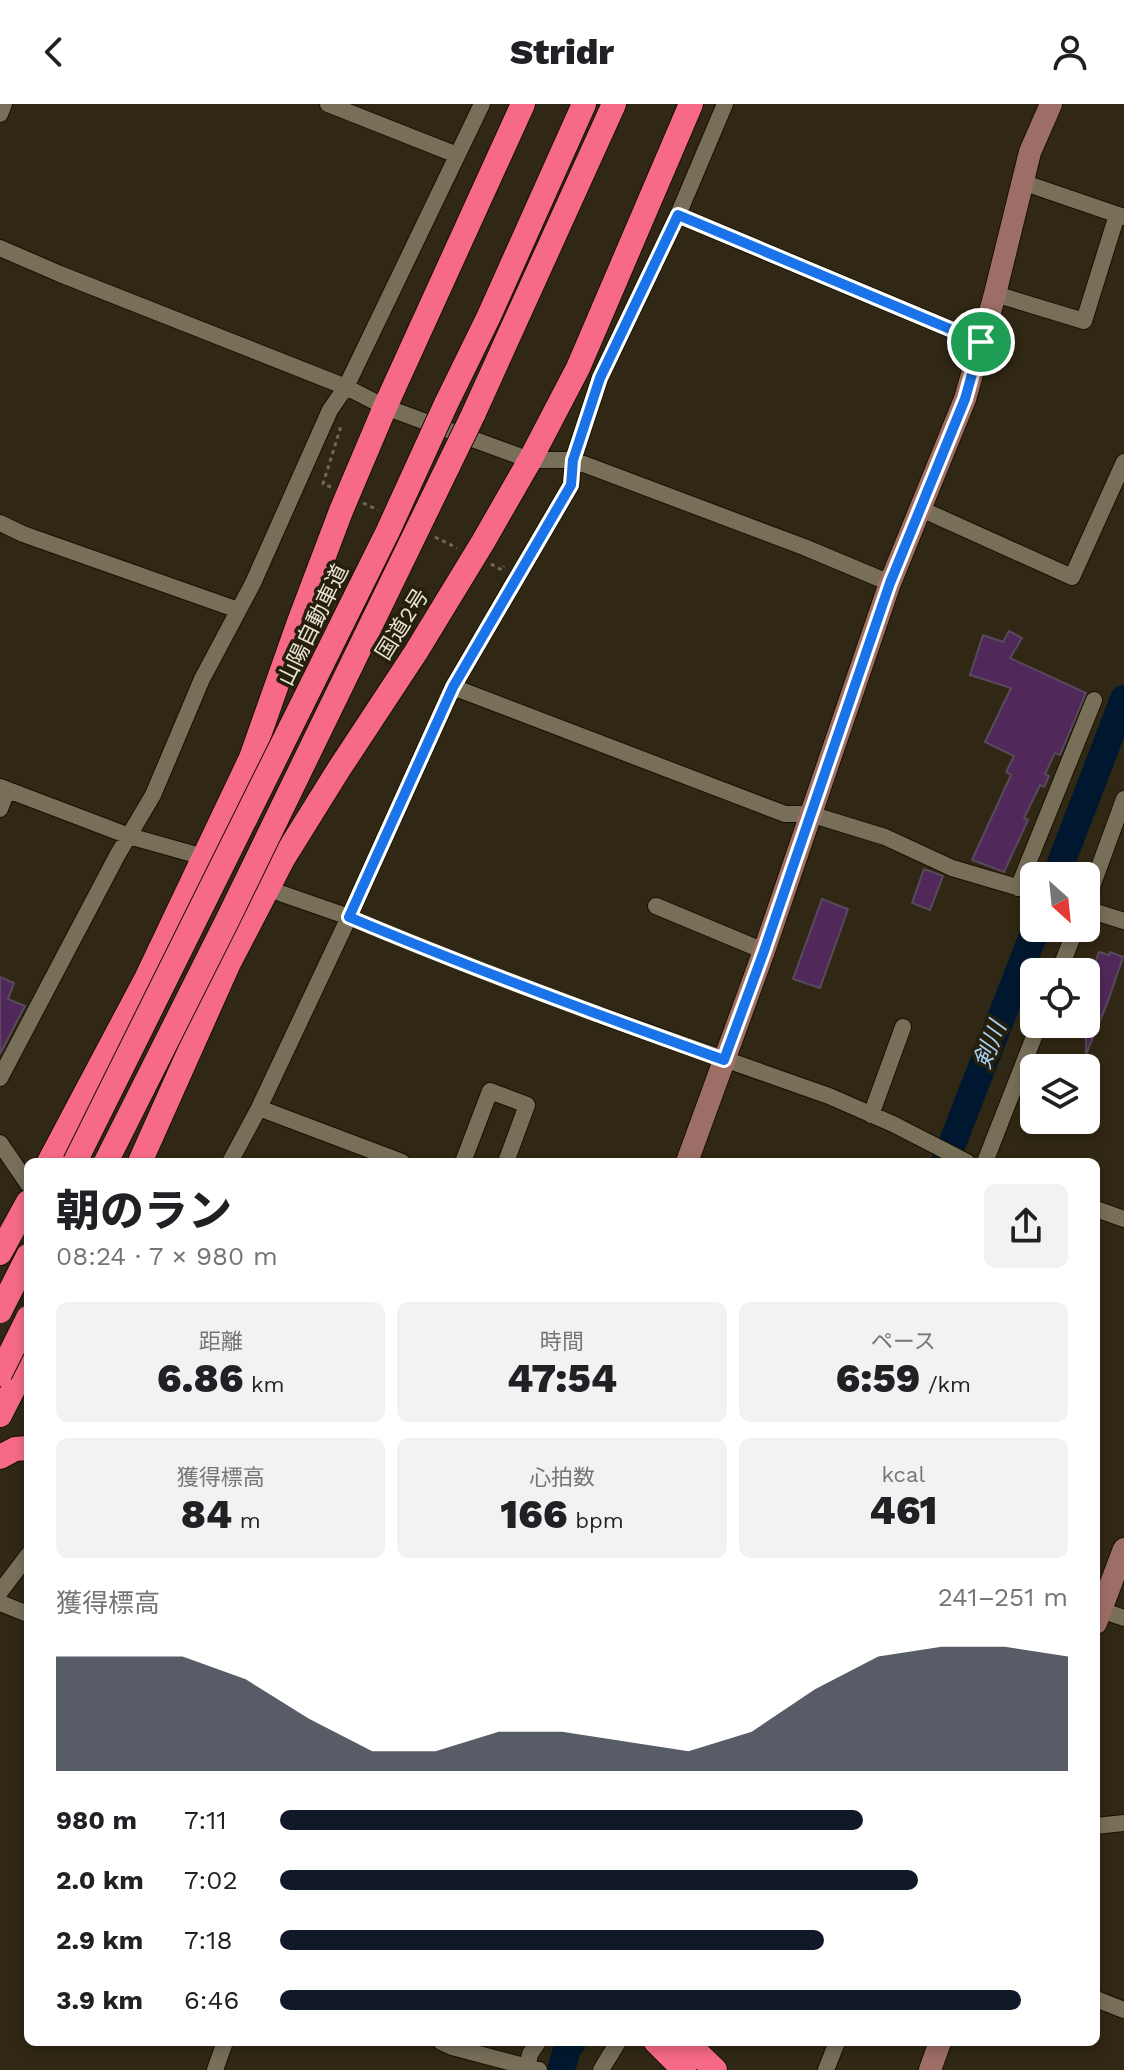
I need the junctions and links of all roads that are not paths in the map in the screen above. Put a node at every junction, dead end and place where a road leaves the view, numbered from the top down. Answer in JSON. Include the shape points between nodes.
{"nodes":[{"id":1,"x":4,"y":104,"type":"edge"},
{"id":2,"x":328,"y":104,"type":"edge"},
{"id":3,"x":482,"y":104,"type":"edge"},
{"id":4,"x":523,"y":104,"type":"edge"},
{"id":5,"x":584,"y":104,"type":"edge"},
{"id":6,"x":614,"y":104,"type":"edge"},
{"id":7,"x":691,"y":104,"type":"edge"},
{"id":8,"x":725,"y":104,"type":"edge"},
{"id":9,"x":1046,"y":106,"type":"edge"},
{"id":10,"x":0,"y":114,"type":"edge"},
{"id":11,"x":457,"y":155,"type":"junction"},
{"id":12,"x":1022,"y":182,"type":"junction"},
{"id":13,"x":678,"y":215,"type":"junction"},
{"id":14,"x":1121,"y":216,"type":"edge"},
{"id":15,"x":0,"y":248,"type":"edge"},
{"id":16,"x":995,"y":294,"type":"junction"},
{"id":17,"x":981,"y":342,"type":"junction"},
{"id":18,"x":346,"y":387,"type":"junction"},
{"id":19,"x":385,"y":407,"type":"junction"},
{"id":20,"x":530,"y":460,"type":"junction"},
{"id":21,"x":573,"y":460,"type":"junction"},
{"id":22,"x":1124,"y":462,"type":"edge"},
{"id":23,"x":921,"y":509,"type":"junction"},
{"id":24,"x":0,"y":523,"type":"edge"},
{"id":25,"x":890,"y":583,"type":"junction"},
{"id":26,"x":238,"y":610,"type":"junction"},
{"id":27,"x":453,"y":687,"type":"junction"},
{"id":28,"x":1094,"y":700,"type":"dead end"},
{"id":29,"x":4,"y":789,"type":"edge"},
{"id":30,"x":1124,"y":799,"type":"edge"},
{"id":31,"x":0,"y":809,"type":"edge"},
{"id":32,"x":810,"y":814,"type":"junction"},
{"id":33,"x":129,"y":836,"type":"junction"},
{"id":34,"x":193,"y":854,"type":"dead end"},
{"id":35,"x":1037,"y":862,"type":"edge"},
{"id":36,"x":1100,"y":867,"type":"edge"},
{"id":37,"x":1020,"y":888,"type":"edge"},
{"id":38,"x":280,"y":893,"type":"dead end"},
{"id":39,"x":656,"y":906,"type":"dead end"},
{"id":40,"x":1100,"y":912,"type":"edge"},
{"id":41,"x":349,"y":917,"type":"junction"},
{"id":42,"x":1124,"y":921,"type":"edge"},
{"id":43,"x":764,"y":951,"type":"junction"},
{"id":44,"x":602,"y":1016,"type":"road end"},
{"id":45,"x":903,"y":1027,"type":"dead end"},
{"id":46,"x":1034,"y":1038,"type":"edge"},
{"id":47,"x":724,"y":1060,"type":"junction"},
{"id":48,"x":0,"y":1078,"type":"edge"},
{"id":49,"x":259,"y":1108,"type":"junction"},
{"id":50,"x":871,"y":1115,"type":"junction"},
{"id":51,"x":0,"y":1143,"type":"edge"},
{"id":52,"x":51,"y":1158,"type":"edge"},
{"id":53,"x":77,"y":1158,"type":"edge"},
{"id":54,"x":108,"y":1158,"type":"edge"},
{"id":55,"x":142,"y":1158,"type":"edge"},
{"id":56,"x":232,"y":1158,"type":"edge"},
{"id":57,"x":391,"y":1158,"type":"edge"},
{"id":58,"x":465,"y":1158,"type":"edge"},
{"id":59,"x":507,"y":1158,"type":"edge"},
{"id":60,"x":688,"y":1158,"type":"edge"},
{"id":61,"x":958,"y":1158,"type":"edge"},
{"id":62,"x":987,"y":1158,"type":"edge"},
{"id":63,"x":24,"y":1178,"type":"edge"},
{"id":64,"x":24,"y":1209,"type":"edge"},
{"id":65,"x":1100,"y":1210,"type":"edge"},
{"id":66,"x":1124,"y":1219,"type":"edge"},
{"id":67,"x":0,"y":1253,"type":"edge"},
{"id":68,"x":24,"y":1264,"type":"edge"},
{"id":69,"x":0,"y":1311,"type":"edge"},
{"id":70,"x":24,"y":1335,"type":"edge"},
{"id":71,"x":0,"y":1338,"type":"edge"},
{"id":72,"x":24,"y":1359,"type":"edge"},
{"id":73,"x":24,"y":1369,"type":"edge"},
{"id":74,"x":10,"y":1395,"type":"edge"},
{"id":75,"x":24,"y":1448,"type":"edge"},
{"id":76,"x":0,"y":1457,"type":"edge"},
{"id":77,"x":1124,"y":1549,"type":"edge"},
{"id":78,"x":24,"y":1560,"type":"edge"},
{"id":79,"x":0,"y":1592,"type":"edge"},
{"id":80,"x":0,"y":1603,"type":"edge"},
{"id":81,"x":1100,"y":1611,"type":"edge"},
{"id":82,"x":24,"y":1612,"type":"edge"},
{"id":83,"x":1100,"y":1616,"type":"edge"},
{"id":84,"x":1124,"y":1618,"type":"edge"},
{"id":85,"x":1124,"y":1823,"type":"edge"},
{"id":86,"x":1100,"y":1826,"type":"edge"},
{"id":87,"x":1100,"y":2001,"type":"edge"},
{"id":88,"x":1124,"y":2010,"type":"edge"},
{"id":89,"x":224,"y":2046,"type":"edge"},
{"id":90,"x":450,"y":2046,"type":"edge"},
{"id":91,"x":535,"y":2046,"type":"edge"},
{"id":92,"x":616,"y":2046,"type":"edge"},
{"id":93,"x":660,"y":2046,"type":"edge"},
{"id":94,"x":690,"y":2046,"type":"edge"},
{"id":95,"x":835,"y":2046,"type":"edge"},
{"id":96,"x":939,"y":2046,"type":"edge"},
{"id":97,"x":531,"y":2069,"type":"edge"},
{"id":98,"x":215,"y":2070,"type":"edge"},
{"id":99,"x":601,"y":2070,"type":"edge"},
{"id":100,"x":684,"y":2070,"type":"edge"},
{"id":101,"x":715,"y":2070,"type":"edge"},
{"id":102,"x":826,"y":2070,"type":"edge"},
{"id":103,"x":930,"y":2070,"type":"edge"}],
"edges":[{"from":1,"to":10,"type":"street"},
{"from":2,"to":11,"type":"street"},
{"from":3,"to":11,"type":"street"},
{"from":4,"to":19,"type":"highway"},
{"from":5,"to":53,"type":"highway","name":"山陽自動車道","bridge":true,"via":[[381,545]]},
{"from":6,"to":54,"type":"highway","bridge":true,"via":[[473,415]]},
{"from":7,"to":20,"type":"highway","name":"国道2号","via":[[578,368]]},
{"from":8,"to":13,"type":"street"},
{"from":9,"to":12,"type":"street"},
{"from":11,"to":18,"type":"street"},
{"from":12,"to":14,"type":"street"},
{"from":12,"to":16,"type":"street"},
{"from":13,"to":17,"type":"street"},
{"from":13,"to":21,"type":"street","via":[[600,378]]},
{"from":14,"to":16,"type":"street","via":[[1084,321]]},
{"from":15,"to":18,"type":"street"},
{"from":16,"to":17,"type":"street"},
{"from":17,"to":23,"type":"street","via":[[965,399]]},
{"from":18,"to":19,"type":"street"},
{"from":18,"to":26,"type":"street","via":[[330,410]]},
{"from":19,"to":20,"type":"street"},
{"from":19,"to":52,"type":"highway","via":[[251,758],[147,977]]},
{"from":20,"to":21,"type":"street"},
{"from":20,"to":55,"type":"highway","name":"国道2号","via":[[416,652],[283,859],[228,965]]},
{"from":21,"to":25,"type":"street"},
{"from":21,"to":27,"type":"street","via":[[571,485]]},
{"from":22,"to":23,"type":"street","via":[[1072,577]]},
{"from":23,"to":25,"type":"street"},
{"from":24,"to":26,"type":"street"},
{"from":25,"to":32,"type":"street"},
{"from":26,"to":33,"type":"street"},
{"from":27,"to":32,"type":"street","via":[[785,814]]},
{"from":27,"to":41,"type":"street"},
{"from":28,"to":35,"type":"street"},
{"from":29,"to":31,"type":"street"},
{"from":29,"to":33,"type":"street"},
{"from":30,"to":36,"type":"street"},
{"from":32,"to":37,"type":"street"},
{"from":32,"to":43,"type":"street"},
{"from":33,"to":34,"type":"street"},
{"from":33,"to":48,"type":"street"},
{"from":38,"to":41,"type":"street"},
{"from":39,"to":43,"type":"street"},
{"from":40,"to":42,"type":"street"},
{"from":41,"to":49,"type":"street"},
{"from":43,"to":47,"type":"street"},
{"from":44,"to":47,"type":"street"},
{"from":45,"to":50,"type":"street"},
{"from":46,"to":62,"type":"street"},
{"from":47,"to":50,"type":"street"},
{"from":47,"to":60,"type":"street"},
{"from":49,"to":56,"type":"street"},
{"from":49,"to":57,"type":"street"},
{"from":50,"to":61,"type":"street"},
{"from":51,"to":63,"type":"street"},
{"from":58,"to":59,"type":"street","via":[[490,1091],[527,1105]]},
{"from":64,"to":67,"type":"highway"},
{"from":65,"to":66,"type":"street"},
{"from":68,"to":69,"type":"highway","bridge":true},
{"from":70,"to":74,"type":"highway","bridge":true},
{"from":71,"to":72,"type":"highway"},
{"from":73,"to":74,"type":"highway"},
{"from":75,"to":76,"type":"highway"},
{"from":77,"to":81,"type":"street"},
{"from":78,"to":79,"type":"street"},
{"from":80,"to":82,"type":"street"},
{"from":83,"to":84,"type":"street"},
{"from":85,"to":86,"type":"street"},
{"from":87,"to":88,"type":"street"},
{"from":89,"to":98,"type":"street"},
{"from":90,"to":97,"type":"street"},
{"from":91,"to":97,"type":"street"},
{"from":92,"to":99,"type":"street"},
{"from":93,"to":100,"type":"highway"},
{"from":94,"to":101,"type":"highway"},
{"from":95,"to":102,"type":"street"},
{"from":96,"to":103,"type":"street"}]}
